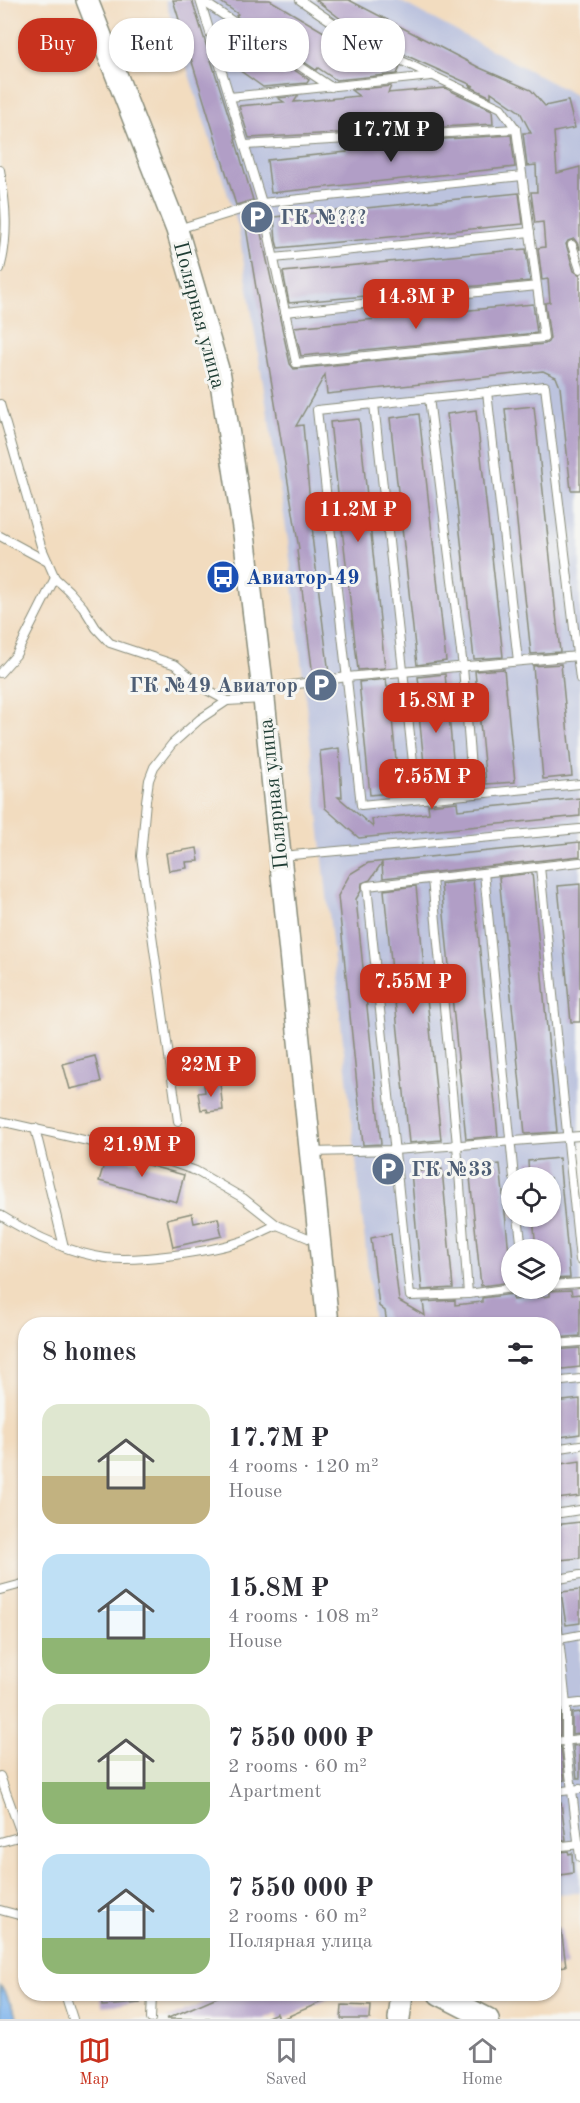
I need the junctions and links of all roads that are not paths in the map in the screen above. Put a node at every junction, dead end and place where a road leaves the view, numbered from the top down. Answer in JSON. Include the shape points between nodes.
{"nodes":[{"id":1,"x":87,"y":0,"type":"edge"},
{"id":2,"x":200,"y":0,"type":"edge"},
{"id":3,"x":300,"y":0,"type":"edge"},
{"id":4,"x":433,"y":76,"type":"junction"},
{"id":5,"x":331,"y":87,"type":"junction"},
{"id":6,"x":230,"y":97,"type":"junction"},
{"id":7,"x":516,"y":129,"type":"junction"},
{"id":8,"x":244,"y":145,"type":"junction"},
{"id":9,"x":0,"y":170,"type":"edge"},
{"id":10,"x":522,"y":176,"type":"junction"},
{"id":11,"x":262,"y":202,"type":"junction"},
{"id":12,"x":177,"y":230,"type":"junction"},
{"id":13,"x":530,"y":231,"type":"junction"},
{"id":14,"x":572,"y":245,"type":"dead end"},
{"id":15,"x":274,"y":258,"type":"junction"},
{"id":16,"x":0,"y":269,"type":"edge"},
{"id":17,"x":580,"y":269,"type":"edge"},
{"id":18,"x":537,"y":286,"type":"junction"},
{"id":19,"x":285,"y":312,"type":"junction"},
{"id":20,"x":487,"y":392,"type":"junction"},
{"id":21,"x":429,"y":398,"type":"junction"},
{"id":22,"x":0,"y":404,"type":"edge"},
{"id":23,"x":374,"y":404,"type":"junction"},
{"id":24,"x":0,"y":536,"type":"edge"},
{"id":25,"x":48,"y":562,"type":"junction"},
{"id":26,"x":55,"y":578,"type":"junction"},
{"id":27,"x":578,"y":656,"type":"junction"},
{"id":28,"x":518,"y":662,"type":"junction"},
{"id":29,"x":463,"y":667,"type":"junction"},
{"id":30,"x":404,"y":672,"type":"junction"},
{"id":31,"x":0,"y":673,"type":"edge"},
{"id":32,"x":347,"y":677,"type":"junction"},
{"id":33,"x":580,"y":679,"type":"edge"},
{"id":34,"x":263,"y":694,"type":"junction"},
{"id":35,"x":227,"y":701,"type":"junction"},
{"id":36,"x":580,"y":784,"type":"edge"},
{"id":37,"x":473,"y":794,"type":"junction"},
{"id":38,"x":417,"y":799,"type":"junction"},
{"id":39,"x":580,"y":829,"type":"edge"},
{"id":40,"x":279,"y":856,"type":"junction"},
{"id":41,"x":580,"y":862,"type":"edge"},
{"id":42,"x":540,"y":867,"type":"junction"},
{"id":43,"x":484,"y":873,"type":"junction"},
{"id":44,"x":432,"y":879,"type":"junction"},
{"id":45,"x":0,"y":1120,"type":"edge"},
{"id":46,"x":178,"y":1121,"type":"dead end"},
{"id":47,"x":34,"y":1128,"type":"junction"},
{"id":48,"x":580,"y":1136,"type":"edge"},
{"id":49,"x":567,"y":1137,"type":"junction"},
{"id":50,"x":511,"y":1141,"type":"junction"},
{"id":51,"x":457,"y":1145,"type":"junction"},
{"id":52,"x":394,"y":1150,"type":"junction"},
{"id":53,"x":311,"y":1152,"type":"junction"},
{"id":54,"x":513,"y":1167,"type":"edge"},
{"id":55,"x":0,"y":1215,"type":"edge"},
{"id":56,"x":277,"y":1225,"type":"junction"},
{"id":57,"x":320,"y":1243,"type":"junction"},
{"id":58,"x":64,"y":1248,"type":"junction"},
{"id":59,"x":580,"y":1260,"type":"edge"},
{"id":60,"x":580,"y":1283,"type":"edge"},
{"id":61,"x":561,"y":1284,"type":"edge"},
{"id":62,"x":501,"y":1290,"type":"edge"},
{"id":63,"x":468,"y":1294,"type":"junction"},
{"id":64,"x":327,"y":1317,"type":"edge"},
{"id":65,"x":580,"y":1342,"type":"edge"},
{"id":66,"x":561,"y":1343,"type":"edge"},
{"id":67,"x":580,"y":1379,"type":"edge"},
{"id":68,"x":561,"y":1381,"type":"edge"},
{"id":69,"x":580,"y":1445,"type":"edge"},
{"id":70,"x":561,"y":1448,"type":"edge"},
{"id":71,"x":580,"y":1510,"type":"edge"},
{"id":72,"x":561,"y":1513,"type":"edge"},
{"id":73,"x":580,"y":1575,"type":"edge"},
{"id":74,"x":561,"y":1579,"type":"edge"},
{"id":75,"x":18,"y":1585,"type":"edge"},
{"id":76,"x":0,"y":1590,"type":"edge"},
{"id":77,"x":580,"y":1635,"type":"edge"},
{"id":78,"x":561,"y":1639,"type":"edge"},
{"id":79,"x":561,"y":1672,"type":"edge"},
{"id":80,"x":580,"y":1702,"type":"edge"},
{"id":81,"x":561,"y":1705,"type":"edge"},
{"id":82,"x":566,"y":1705,"type":"junction"},
{"id":83,"x":580,"y":1739,"type":"edge"},
{"id":84,"x":561,"y":1741,"type":"edge"},
{"id":85,"x":566,"y":1741,"type":"junction"},
{"id":86,"x":0,"y":1776,"type":"edge"},
{"id":87,"x":576,"y":1790,"type":"edge"},
{"id":88,"x":561,"y":1791,"type":"edge"},
{"id":89,"x":18,"y":1825,"type":"edge"},
{"id":90,"x":18,"y":1837,"type":"edge"},
{"id":91,"x":0,"y":1842,"type":"edge"},
{"id":92,"x":579,"y":1844,"type":"edge"},
{"id":93,"x":561,"y":1846,"type":"edge"},
{"id":94,"x":580,"y":1857,"type":"edge"},
{"id":95,"x":0,"y":1910,"type":"edge"},
{"id":96,"x":18,"y":1915,"type":"edge"},
{"id":97,"x":67,"y":2001,"type":"edge"},
{"id":98,"x":152,"y":2001,"type":"edge"},
{"id":99,"x":401,"y":2001,"type":"edge"},
{"id":100,"x":453,"y":2001,"type":"edge"},
{"id":101,"x":73,"y":2019,"type":"edge"},
{"id":102,"x":151,"y":2019,"type":"edge"},
{"id":103,"x":399,"y":2019,"type":"edge"},
{"id":104,"x":488,"y":2019,"type":"edge"}],
"edges":[{"from":1,"to":12,"type":"main road","name":"Полярная улица"},
{"from":2,"to":5,"type":"lane"},
{"from":2,"to":6,"type":"lane"},
{"from":3,"to":4,"type":"lane","via":[[360,41]]},
{"from":4,"to":5,"type":"lane"},
{"from":4,"to":7,"type":"lane","via":[[501,108]]},
{"from":5,"to":6,"type":"lane"},
{"from":6,"to":8,"type":"lane"},
{"from":7,"to":8,"type":"lane"},
{"from":7,"to":10,"type":"lane"},
{"from":8,"to":11,"type":"lane"},
{"from":9,"to":16,"type":"lane","via":[[7,237]]},
{"from":10,"to":11,"type":"lane"},
{"from":10,"to":13,"type":"lane"},
{"from":11,"to":12,"type":"lane"},
{"from":11,"to":15,"type":"lane"},
{"from":12,"to":34,"type":"main road","name":"Полярная улица","via":[[220,376]]},
{"from":13,"to":15,"type":"lane"},
{"from":13,"to":18,"type":"lane"},
{"from":14,"to":17,"type":"lane"},
{"from":15,"to":19,"type":"lane"},
{"from":18,"to":19,"type":"lane"},
{"from":18,"to":19,"type":"lane","via":[[544,338],[296,363]]},
{"from":20,"to":21,"type":"lane"},
{"from":20,"to":27,"type":"lane","via":[[546,386]]},
{"from":20,"to":28,"type":"lane"},
{"from":21,"to":23,"type":"lane"},
{"from":21,"to":29,"type":"lane"},
{"from":22,"to":25,"type":"lane"},
{"from":23,"to":30,"type":"lane"},
{"from":23,"to":32,"type":"lane","via":[[317,410]]},
{"from":24,"to":25,"type":"lane"},
{"from":25,"to":26,"type":"lane"},
{"from":26,"to":31,"type":"lane","via":[[16,655]]},
{"from":26,"to":35,"type":"lane","via":[[110,643],[176,665],[203,688]]},
{"from":27,"to":28,"type":"lane"},
{"from":27,"to":33,"type":"lane"},
{"from":28,"to":29,"type":"lane"},
{"from":29,"to":30,"type":"lane"},
{"from":29,"to":37,"type":"lane"},
{"from":30,"to":32,"type":"lane"},
{"from":30,"to":38,"type":"lane"},
{"from":32,"to":34,"type":"lane"},
{"from":32,"to":38,"type":"lane","via":[[361,805]]},
{"from":34,"to":35,"type":"lane"},
{"from":34,"to":40,"type":"main road","name":"Полярная улица"},
{"from":35,"to":46,"type":"lane","via":[[172,744],[154,767],[146,801],[141,856]]},
{"from":36,"to":37,"type":"lane"},
{"from":37,"to":38,"type":"lane"},
{"from":39,"to":40,"type":"lane"},
{"from":40,"to":53,"type":"main road","name":"Полярная улица"},
{"from":41,"to":42,"type":"lane"},
{"from":42,"to":43,"type":"lane"},
{"from":42,"to":49,"type":"lane"},
{"from":43,"to":44,"type":"lane"},
{"from":43,"to":50,"type":"lane"},
{"from":44,"to":51,"type":"lane"},
{"from":44,"to":52,"type":"lane","via":[[367,886]]},
{"from":45,"to":47,"type":"lane"},
{"from":47,"to":56,"type":"lane","via":[[154,1155],[196,1171],[243,1198]]},
{"from":47,"to":58,"type":"lane"},
{"from":48,"to":49,"type":"lane"},
{"from":49,"to":50,"type":"lane"},
{"from":49,"to":59,"type":"lane"},
{"from":50,"to":51,"type":"lane"},
{"from":50,"to":54,"type":"lane"},
{"from":51,"to":52,"type":"lane"},
{"from":51,"to":63,"type":"lane"},
{"from":52,"to":53,"type":"lane"},
{"from":52,"to":63,"type":"lane","via":[[410,1296]]},
{"from":53,"to":57,"type":"main road","name":"Полярная улица"},
{"from":55,"to":58,"type":"lane"},
{"from":56,"to":57,"type":"lane"},
{"from":56,"to":58,"type":"lane","via":[[239,1242],[171,1255],[106,1258]]},
{"from":57,"to":64,"type":"main road","name":"Полярная улица"},
{"from":60,"to":61,"type":"lane"},
{"from":62,"to":63,"type":"lane"},
{"from":65,"to":66,"type":"lane"},
{"from":67,"to":68,"type":"lane"},
{"from":69,"to":70,"type":"lane"},
{"from":71,"to":72,"type":"lane"},
{"from":73,"to":74,"type":"lane"},
{"from":75,"to":76,"type":"lane"},
{"from":77,"to":78,"type":"lane"},
{"from":79,"to":82,"type":"lane"},
{"from":80,"to":82,"type":"lane"},
{"from":81,"to":82,"type":"lane"},
{"from":82,"to":85,"type":"lane"},
{"from":83,"to":85,"type":"lane"},
{"from":84,"to":85,"type":"lane"},
{"from":85,"to":87,"type":"lane"},
{"from":86,"to":89,"type":"lane"},
{"from":87,"to":88,"type":"lane"},
{"from":87,"to":92,"type":"lane"},
{"from":90,"to":91,"type":"lane"},
{"from":92,"to":93,"type":"lane"},
{"from":92,"to":94,"type":"lane"},
{"from":95,"to":96,"type":"lane"},
{"from":97,"to":101,"type":"lane"},
{"from":98,"to":102,"type":"lane"},
{"from":99,"to":103,"type":"main road"},
{"from":100,"to":104,"type":"main road"}]}
